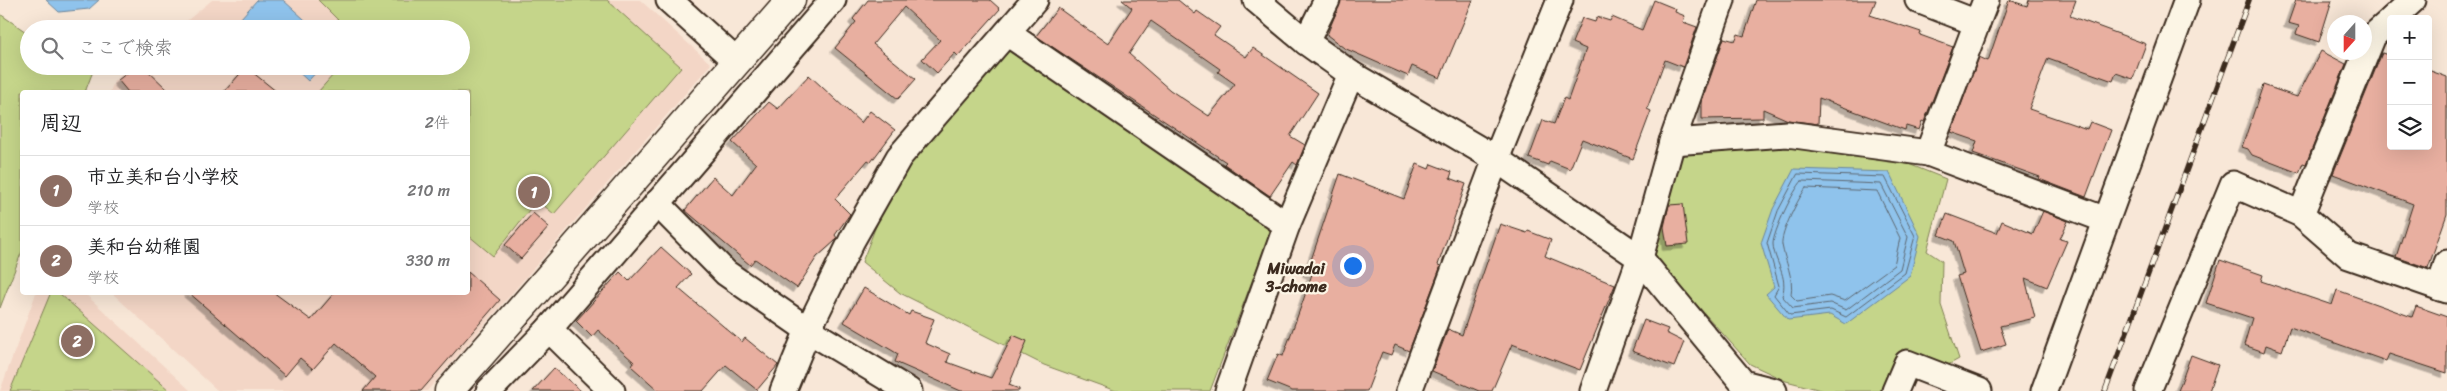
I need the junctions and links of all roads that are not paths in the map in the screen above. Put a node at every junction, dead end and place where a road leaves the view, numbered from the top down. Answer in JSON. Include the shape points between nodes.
{"nodes":[{"id":1,"x":670,"y":0,"type":"edge"},
{"id":2,"x":791,"y":0,"type":"edge"},
{"id":3,"x":833,"y":0,"type":"edge"},
{"id":4,"x":1035,"y":0,"type":"edge"},
{"id":5,"x":1256,"y":0,"type":"edge"},
{"id":6,"x":1327,"y":0,"type":"edge"},
{"id":7,"x":1560,"y":0,"type":"edge"},
{"id":8,"x":1722,"y":0,"type":"edge"},
{"id":9,"x":1918,"y":0,"type":"edge"},
{"id":10,"x":1986,"y":0,"type":"edge"},
{"id":11,"x":2187,"y":0,"type":"edge"},
{"id":12,"x":2414,"y":0,"type":"edge"},
{"id":13,"x":2396,"y":15,"type":"edge"},
{"id":14,"x":1977,"y":23,"type":"junction"},
{"id":15,"x":2387,"y":23,"type":"edge"},
{"id":16,"x":1007,"y":33,"type":"junction"},
{"id":17,"x":1306,"y":42,"type":"junction"},
{"id":18,"x":736,"y":61,"type":"junction"},
{"id":19,"x":1351,"y":74,"type":"junction"},
{"id":20,"x":1672,"y":142,"type":"junction"},
{"id":21,"x":1928,"y":153,"type":"junction"},
{"id":22,"x":1496,"y":159,"type":"junction"},
{"id":23,"x":657,"y":203,"type":"junction"},
{"id":24,"x":2301,"y":214,"type":"junction"},
{"id":25,"x":2106,"y":220,"type":"junction"},
{"id":26,"x":1287,"y":225,"type":"junction"},
{"id":27,"x":1640,"y":258,"type":"junction"},
{"id":28,"x":2447,"y":263,"type":"edge"},
{"id":29,"x":2443,"y":289,"type":"edge"},
{"id":30,"x":549,"y":329,"type":"junction"},
{"id":31,"x":808,"y":330,"type":"junction"},
{"id":32,"x":449,"y":391,"type":"edge"},
{"id":33,"x":489,"y":391,"type":"edge"},
{"id":34,"x":612,"y":391,"type":"edge"},
{"id":35,"x":783,"y":391,"type":"edge"},
{"id":36,"x":909,"y":391,"type":"edge"},
{"id":37,"x":1228,"y":391,"type":"edge"},
{"id":38,"x":1408,"y":391,"type":"edge"},
{"id":39,"x":1593,"y":391,"type":"edge"},
{"id":40,"x":1774,"y":391,"type":"edge"},
{"id":41,"x":1895,"y":391,"type":"edge"},
{"id":42,"x":1979,"y":391,"type":"edge"},
{"id":43,"x":2044,"y":391,"type":"edge"},
{"id":44,"x":2148,"y":391,"type":"edge"}],
"edges":[{"from":1,"to":18,"type":"street"},
{"from":2,"to":18,"type":"street"},
{"from":3,"to":23,"type":"street"},
{"from":4,"to":16,"type":"street"},
{"from":5,"to":17,"type":"street"},
{"from":6,"to":17,"type":"street"},
{"from":7,"to":22,"type":"street"},
{"from":8,"to":20,"type":"street"},
{"from":9,"to":14,"type":"street"},
{"from":10,"to":14,"type":"street"},
{"from":11,"to":25,"type":"street"},
{"from":12,"to":13,"type":"street"},
{"from":14,"to":21,"type":"street"},
{"from":15,"to":24,"type":"street","via":[[2373,36]]},
{"from":16,"to":26,"type":"street"},
{"from":16,"to":31,"type":"street","via":[[899,157],[852,240]]},
{"from":17,"to":19,"type":"street"},
{"from":18,"to":32,"type":"street"},
{"from":19,"to":22,"type":"street"},
{"from":19,"to":26,"type":"street"},
{"from":20,"to":21,"type":"street","via":[[1787,134]]},
{"from":20,"to":27,"type":"street"},
{"from":21,"to":25,"type":"street"},
{"from":22,"to":27,"type":"street"},
{"from":22,"to":38,"type":"street"},
{"from":23,"to":30,"type":"street"},
{"from":23,"to":31,"type":"street","via":[[726,273]]},
{"from":24,"to":29,"type":"street","via":[[2349,256]]},
{"from":24,"to":44,"type":"street","via":[[2233,184]]},
{"from":25,"to":43,"type":"street"},
{"from":26,"to":37,"type":"street"},
{"from":27,"to":39,"type":"street"},
{"from":27,"to":40,"type":"street","via":[[1743,383]]},
{"from":28,"to":29,"type":"street"},
{"from":30,"to":33,"type":"street"},
{"from":30,"to":34,"type":"street"},
{"from":31,"to":35,"type":"street"},
{"from":31,"to":36,"type":"street"},
{"from":41,"to":42,"type":"street","via":[[1907,362]]}]}
